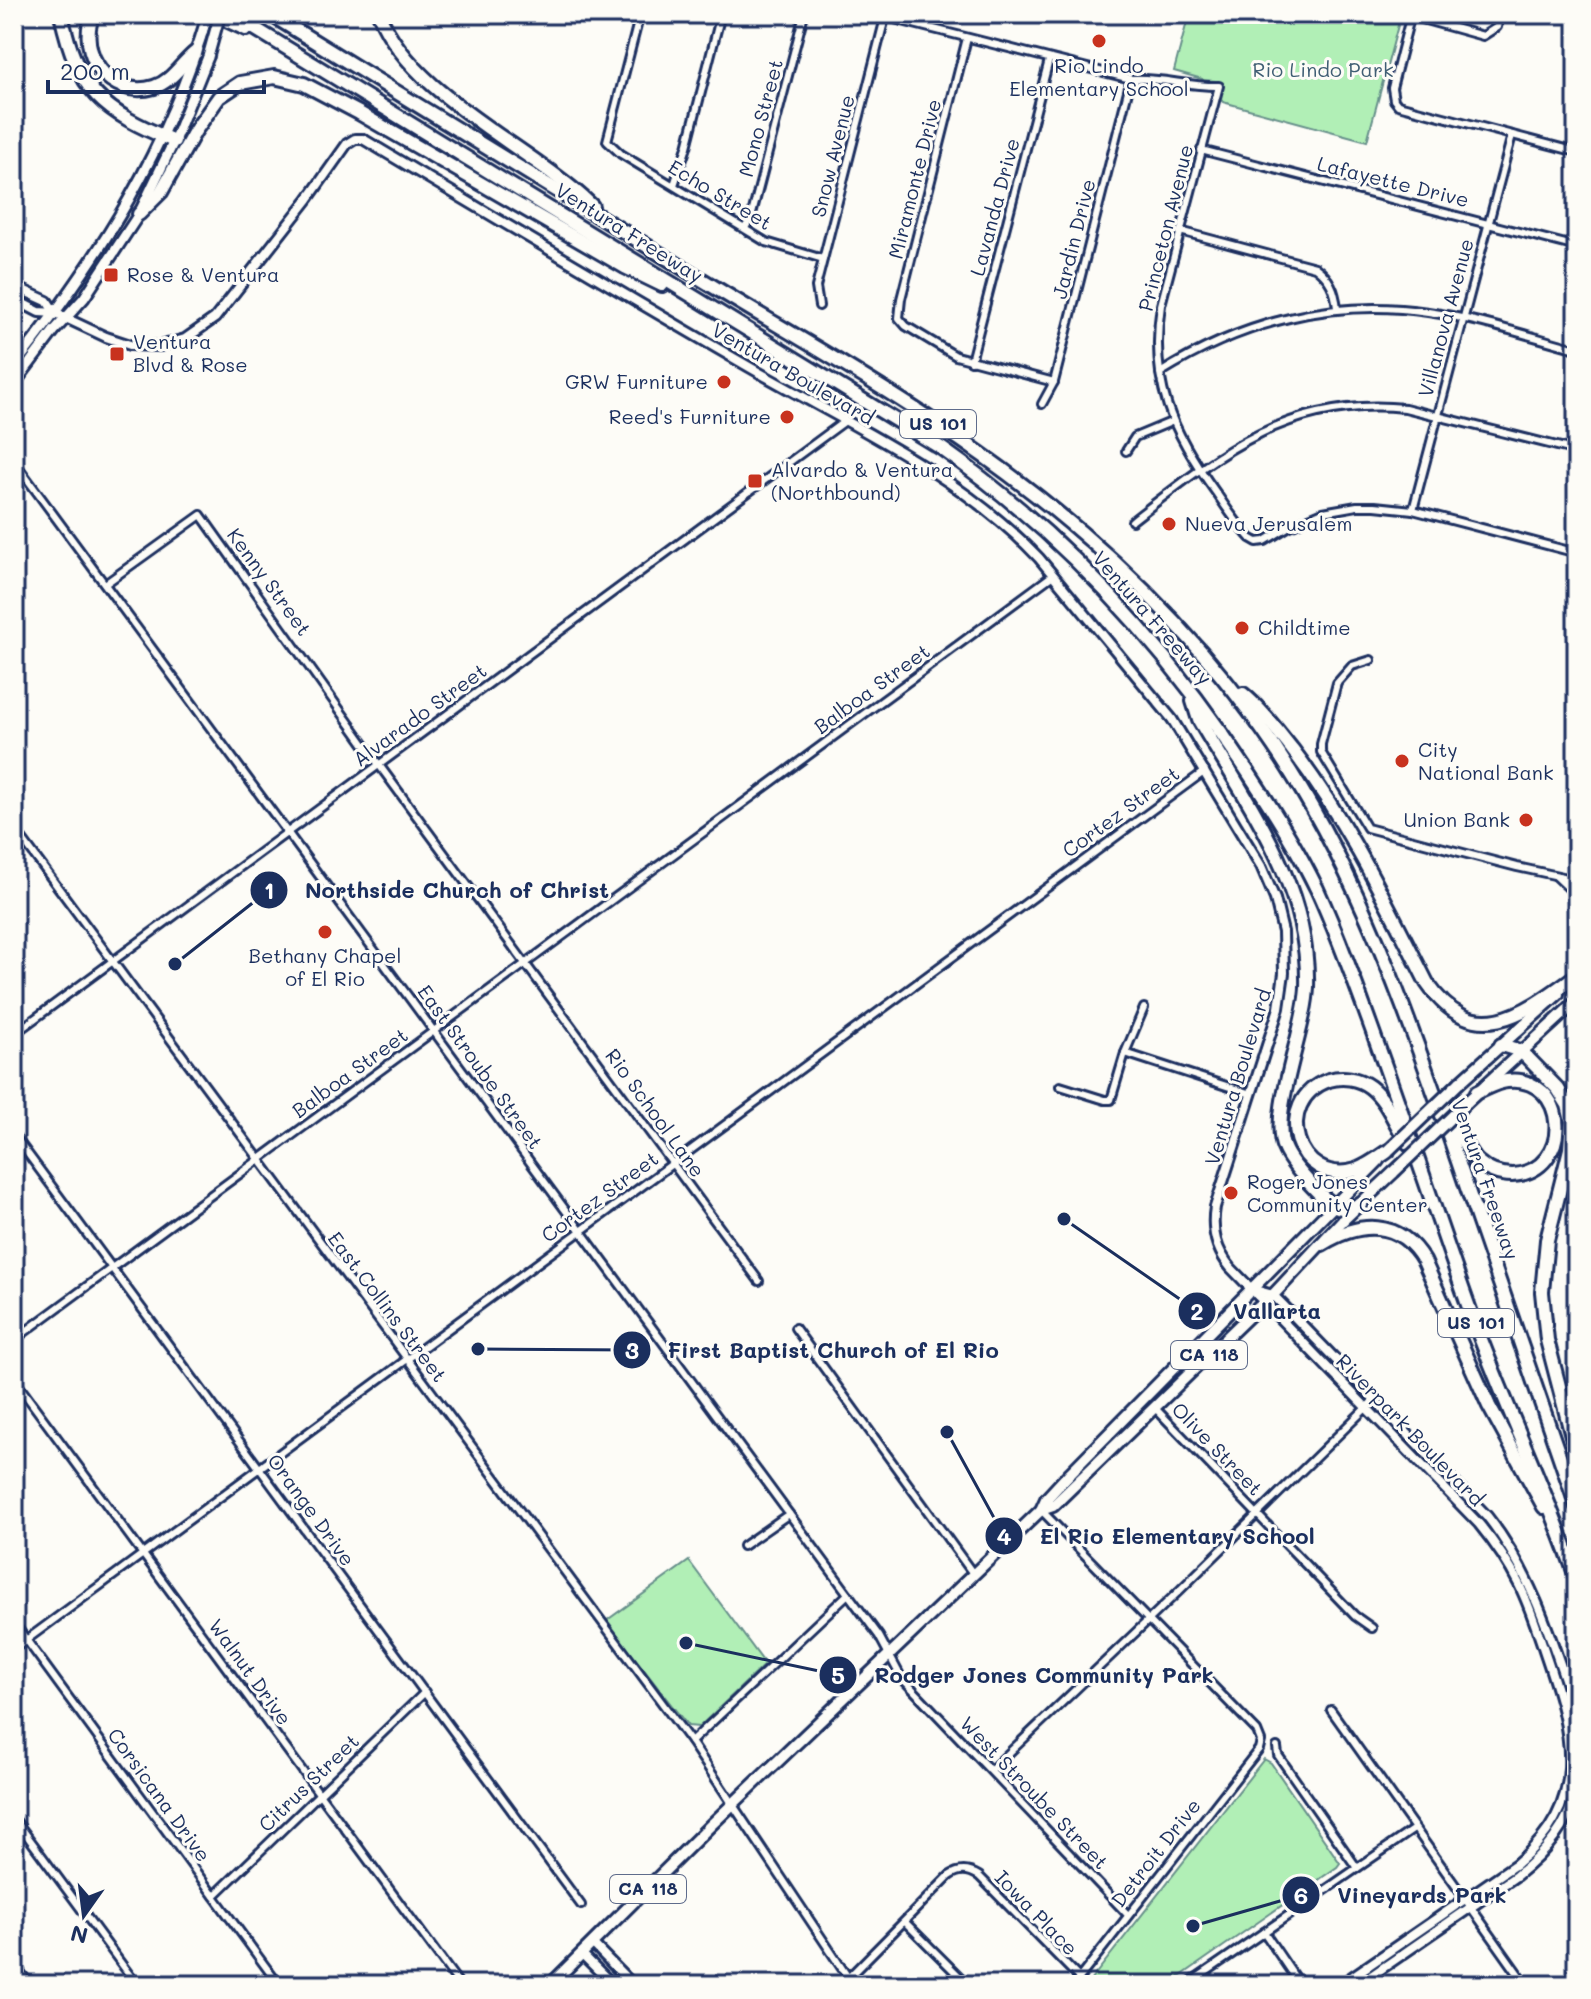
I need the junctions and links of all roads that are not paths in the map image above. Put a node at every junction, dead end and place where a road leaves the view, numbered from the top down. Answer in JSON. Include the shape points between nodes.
{"nodes":[{"id":1,"x":61,"y":14,"type":"edge"},
{"id":2,"x":93,"y":14,"type":"edge"},
{"id":3,"x":210,"y":14,"type":"edge"},
{"id":4,"x":220,"y":14,"type":"edge"},
{"id":5,"x":231,"y":14,"type":"edge"},
{"id":6,"x":270,"y":14,"type":"edge"},
{"id":7,"x":379,"y":14,"type":"edge"},
{"id":8,"x":640,"y":14,"type":"edge"},
{"id":9,"x":721,"y":14,"type":"edge"},
{"id":10,"x":804,"y":14,"type":"edge"},
{"id":11,"x":1500,"y":14,"type":"edge"},
{"id":12,"x":1411,"y":15,"type":"edge"},
{"id":13,"x":886,"y":16,"type":"edge"},
{"id":14,"x":967,"y":38,"type":"junction"},
{"id":15,"x":271,"y":39,"type":"junction"},
{"id":16,"x":202,"y":54,"type":"junction"},
{"id":17,"x":1049,"y":60,"type":"junction"},
{"id":18,"x":1131,"y":79,"type":"junction"},
{"id":19,"x":1512,"y":135,"type":"junction"},
{"id":20,"x":169,"y":139,"type":"junction"},
{"id":21,"x":1201,"y":150,"type":"junction"},
{"id":22,"x":1577,"y":152,"type":"edge"},
{"id":23,"x":674,"y":185,"type":"junction"},
{"id":24,"x":139,"y":214,"type":"junction"},
{"id":25,"x":609,"y":222,"type":"junction"},
{"id":26,"x":1488,"y":223,"type":"junction"},
{"id":27,"x":745,"y":228,"type":"junction"},
{"id":28,"x":1180,"y":231,"type":"junction"},
{"id":29,"x":1577,"y":247,"type":"edge"},
{"id":30,"x":823,"y":259,"type":"junction"},
{"id":31,"x":14,"y":286,"type":"edge"},
{"id":32,"x":14,"y":299,"type":"edge"},
{"id":33,"x":819,"y":306,"type":"dead end"},
{"id":34,"x":1337,"y":308,"type":"junction"},
{"id":35,"x":716,"y":310,"type":"junction"},
{"id":36,"x":55,"y":313,"type":"junction"},
{"id":37,"x":66,"y":318,"type":"junction"},
{"id":38,"x":1463,"y":318,"type":"junction"},
{"id":39,"x":1577,"y":349,"type":"edge"},
{"id":40,"x":971,"y":361,"type":"junction"},
{"id":41,"x":14,"y":366,"type":"edge"},
{"id":42,"x":1160,"y":373,"type":"junction"},
{"id":43,"x":1054,"y":382,"type":"junction"},
{"id":44,"x":14,"y":384,"type":"edge"},
{"id":45,"x":1042,"y":404,"type":"dead end"},
{"id":46,"x":1438,"y":415,"type":"junction"},
{"id":47,"x":845,"y":421,"type":"junction"},
{"id":48,"x":1171,"y":422,"type":"junction"},
{"id":49,"x":1126,"y":451,"type":"dead end"},
{"id":50,"x":1577,"y":451,"type":"edge"},
{"id":51,"x":14,"y":461,"type":"edge"},
{"id":52,"x":1199,"y":469,"type":"junction"},
{"id":53,"x":1413,"y":510,"type":"junction"},
{"id":54,"x":1132,"y":521,"type":"dead end"},
{"id":55,"x":1577,"y":553,"type":"edge"},
{"id":56,"x":1053,"y":575,"type":"junction"},
{"id":57,"x":105,"y":584,"type":"junction"},
{"id":58,"x":1371,"y":660,"type":"dead end"},
{"id":59,"x":1226,"y":678,"type":"junction"},
{"id":60,"x":1190,"y":690,"type":"junction"},
{"id":61,"x":380,"y":764,"type":"junction"},
{"id":62,"x":1205,"y":771,"type":"junction"},
{"id":63,"x":14,"y":828,"type":"edge"},
{"id":64,"x":287,"y":832,"type":"junction"},
{"id":65,"x":1556,"y":876,"type":"junction"},
{"id":66,"x":1577,"y":880,"type":"edge"},
{"id":67,"x":1577,"y":896,"type":"edge"},
{"id":68,"x":112,"y":961,"type":"junction"},
{"id":69,"x":525,"y":964,"type":"junction"},
{"id":70,"x":1577,"y":975,"type":"edge"},
{"id":71,"x":1575,"y":1004,"type":"edge"},
{"id":72,"x":1144,"y":1008,"type":"dead end"},
{"id":73,"x":434,"y":1031,"type":"junction"},
{"id":74,"x":14,"y":1034,"type":"edge"},
{"id":75,"x":1501,"y":1045,"type":"junction"},
{"id":76,"x":1521,"y":1051,"type":"junction"},
{"id":77,"x":1125,"y":1053,"type":"junction"},
{"id":78,"x":1060,"y":1086,"type":"dead end"},
{"id":79,"x":1434,"y":1092,"type":"junction"},
{"id":80,"x":1477,"y":1092,"type":"junction"},
{"id":81,"x":1251,"y":1094,"type":"junction"},
{"id":82,"x":14,"y":1135,"type":"edge"},
{"id":83,"x":1388,"y":1151,"type":"junction"},
{"id":84,"x":1418,"y":1158,"type":"junction"},
{"id":85,"x":258,"y":1160,"type":"junction"},
{"id":86,"x":672,"y":1164,"type":"junction"},
{"id":87,"x":1360,"y":1205,"type":"junction"},
{"id":88,"x":1335,"y":1206,"type":"junction"},
{"id":89,"x":581,"y":1231,"type":"junction"},
{"id":90,"x":1322,"y":1244,"type":"junction"},
{"id":91,"x":112,"y":1270,"type":"junction"},
{"id":92,"x":759,"y":1281,"type":"dead end"},
{"id":93,"x":1254,"y":1290,"type":"junction"},
{"id":94,"x":1273,"y":1295,"type":"junction"},
{"id":95,"x":1264,"y":1304,"type":"junction"},
{"id":96,"x":795,"y":1328,"type":"dead end"},
{"id":97,"x":14,"y":1340,"type":"edge"},
{"id":98,"x":1184,"y":1359,"type":"junction"},
{"id":99,"x":406,"y":1360,"type":"junction"},
{"id":100,"x":14,"y":1379,"type":"edge"},
{"id":101,"x":1374,"y":1400,"type":"junction"},
{"id":102,"x":1155,"y":1408,"type":"junction"},
{"id":103,"x":1366,"y":1409,"type":"junction"},
{"id":104,"x":1577,"y":1455,"type":"edge"},
{"id":105,"x":260,"y":1467,"type":"junction"},
{"id":106,"x":1577,"y":1507,"type":"edge"},
{"id":107,"x":1041,"y":1510,"type":"junction"},
{"id":108,"x":789,"y":1514,"type":"junction"},
{"id":109,"x":1258,"y":1515,"type":"junction"},
{"id":110,"x":743,"y":1546,"type":"dead end"},
{"id":111,"x":1567,"y":1551,"type":"junction"},
{"id":112,"x":143,"y":1553,"type":"junction"},
{"id":113,"x":974,"y":1575,"type":"junction"},
{"id":114,"x":1577,"y":1580,"type":"edge"},
{"id":115,"x":848,"y":1594,"type":"junction"},
{"id":116,"x":1149,"y":1620,"type":"junction"},
{"id":117,"x":14,"y":1623,"type":"edge"},
{"id":118,"x":1372,"y":1628,"type":"dead end"},
{"id":119,"x":27,"y":1640,"type":"junction"},
{"id":120,"x":14,"y":1649,"type":"edge"},
{"id":121,"x":891,"y":1654,"type":"junction"},
{"id":122,"x":425,"y":1692,"type":"junction"},
{"id":123,"x":1331,"y":1710,"type":"dead end"},
{"id":124,"x":1577,"y":1715,"type":"edge"},
{"id":125,"x":691,"y":1742,"type":"junction"},
{"id":126,"x":1277,"y":1747,"type":"dead end"},
{"id":127,"x":991,"y":1770,"type":"junction"},
{"id":128,"x":1577,"y":1789,"type":"edge"},
{"id":129,"x":320,"y":1795,"type":"junction"},
{"id":130,"x":733,"y":1805,"type":"junction"},
{"id":131,"x":14,"y":1818,"type":"edge"},
{"id":132,"x":1414,"y":1829,"type":"junction"},
{"id":133,"x":1357,"y":1868,"type":"junction"},
{"id":134,"x":214,"y":1896,"type":"junction"},
{"id":135,"x":1466,"y":1904,"type":"junction"},
{"id":136,"x":581,"y":1905,"type":"dead end"},
{"id":137,"x":1128,"y":1915,"type":"junction"},
{"id":138,"x":905,"y":1922,"type":"junction"},
{"id":139,"x":1264,"y":1932,"type":"junction"},
{"id":140,"x":593,"y":1944,"type":"junction"},
{"id":141,"x":582,"y":1954,"type":"junction"},
{"id":142,"x":14,"y":1963,"type":"edge"},
{"id":143,"x":1079,"y":1978,"type":"junction"},
{"id":144,"x":847,"y":1979,"type":"junction"},
{"id":145,"x":30,"y":1985,"type":"edge"},
{"id":146,"x":137,"y":1985,"type":"edge"},
{"id":147,"x":279,"y":1985,"type":"edge"},
{"id":148,"x":460,"y":1985,"type":"edge"},
{"id":149,"x":550,"y":1985,"type":"edge"},
{"id":150,"x":613,"y":1985,"type":"edge"},
{"id":151,"x":633,"y":1985,"type":"edge"},
{"id":152,"x":841,"y":1985,"type":"edge"},
{"id":153,"x":853,"y":1985,"type":"edge"},
{"id":154,"x":968,"y":1985,"type":"edge"},
{"id":155,"x":1074,"y":1985,"type":"edge"},
{"id":156,"x":1187,"y":1985,"type":"edge"},
{"id":157,"x":1300,"y":1985,"type":"edge"},
{"id":158,"x":1340,"y":1985,"type":"edge"},
{"id":159,"x":1358,"y":1985,"type":"edge"},
{"id":160,"x":1526,"y":1985,"type":"edge"}],
"edges":[{"from":1,"to":20,"type":"highway","via":[[70,53],[91,91],[106,105]]},
{"from":2,"to":16,"type":"highway","via":[[90,52],[117,83],[156,86],[184,60]]},
{"from":3,"to":15,"type":"highway"},
{"from":3,"to":16,"type":"main road"},
{"from":4,"to":16,"type":"main road","bridge":true},
{"from":5,"to":15,"type":"highway","name":"Ventura Freeway","number":"US 101"},
{"from":6,"to":25,"type":"highway","name":"Ventura Freeway","number":"US 101"},
{"from":7,"to":25,"type":"highway","via":[[401,53],[423,77],[581,195]]},
{"from":8,"to":23,"type":"street","name":"Echo Street","via":[[607,141]]},
{"from":9,"to":23,"type":"street"},
{"from":10,"to":27,"type":"street","name":"Mono Street"},
{"from":11,"to":12,"type":"street","via":[[1497,27],[1483,36]]},
{"from":12,"to":19,"type":"street","via":[[1392,88],[1394,100],[1404,108]]},
{"from":13,"to":14,"type":"street"},
{"from":13,"to":30,"type":"street","name":"Snow Avenue"},
{"from":14,"to":17,"type":"street"},
{"from":14,"to":40,"type":"street","name":"Miramonte Drive","via":[[899,318]]},
{"from":15,"to":35,"type":"highway","name":"Ventura Freeway","number":"US 101"},
{"from":16,"to":20,"type":"main road"},
{"from":17,"to":18,"type":"street"},
{"from":17,"to":40,"type":"street","name":"Lavanda Drive"},
{"from":18,"to":21,"type":"street","name":"Princeton Avenue","via":[[1219,86]]},
{"from":18,"to":43,"type":"street","name":"Jardin Drive"},
{"from":19,"to":22,"type":"street"},
{"from":19,"to":26,"type":"street","name":"Villanova Avenue"},
{"from":20,"to":24,"type":"main road"},
{"from":20,"to":36,"type":"main road"},
{"from":21,"to":26,"type":"street","name":"Lafayette Drive"},
{"from":21,"to":28,"type":"street","name":"Princeton Avenue"},
{"from":23,"to":27,"type":"street","name":"Echo Street"},
{"from":24,"to":35,"type":"highway","via":[[161,192],[219,97],[251,79],[286,78],[359,113],[625,267]]},
{"from":24,"to":37,"type":"main road"},
{"from":25,"to":59,"type":"highway","name":"Ventura Freeway","number":"US 101","via":[[976,451],[1133,577]]},
{"from":26,"to":29,"type":"street","name":"Lafayette Drive"},
{"from":26,"to":38,"type":"street","name":"Villanova Avenue"},
{"from":27,"to":30,"type":"street","name":"Echo Street","via":[[775,246]]},
{"from":28,"to":34,"type":"street","via":[[1315,267],[1332,286]]},
{"from":28,"to":42,"type":"street","name":"Princeton Avenue","via":[[1160,314]]},
{"from":30,"to":33,"type":"street","name":"Snow Avenue","via":[[816,287]]},
{"from":31,"to":36,"type":"street","via":[[47,301]]},
{"from":32,"to":36,"type":"street","via":[[39,312]]},
{"from":34,"to":38,"type":"street","via":[[1406,309]]},
{"from":34,"to":42,"type":"street","via":[[1256,326]]},
{"from":35,"to":60,"type":"highway","name":"Ventura Freeway","number":"US 101","via":[[968,467],[1120,604]]},
{"from":36,"to":37,"type":"street","name":"Ventura Boulevard"},
{"from":36,"to":41,"type":"main road"},
{"from":37,"to":44,"type":"main road"},
{"from":37,"to":47,"type":"street","name":"Ventura Boulevard","via":[[130,345],[160,346],[195,334],[215,318],[347,144],[360,139]]},
{"from":38,"to":39,"type":"street"},
{"from":38,"to":46,"type":"street","name":"Villanova Avenue"},
{"from":40,"to":43,"type":"street"},
{"from":42,"to":48,"type":"street","name":"Princeton Avenue"},
{"from":43,"to":45,"type":"street","name":"Jardin Drive"},
{"from":46,"to":50,"type":"street"},
{"from":46,"to":52,"type":"street","via":[[1381,406],[1323,412],[1265,430]]},
{"from":46,"to":53,"type":"street","name":"Villanova Avenue"},
{"from":47,"to":56,"type":"street","name":"Ventura Boulevard","via":[[973,498]]},
{"from":47,"to":61,"type":"street","name":"Alvarado Street"},
{"from":48,"to":49,"type":"street","via":[[1135,437]]},
{"from":48,"to":52,"type":"street","name":"Princeton Avenue"},
{"from":51,"to":57,"type":"street","name":"East Stroube Street"},
{"from":52,"to":53,"type":"street","name":"Princeton Avenue","via":[[1257,542],[1306,518],[1342,508]]},
{"from":52,"to":54,"type":"street"},
{"from":53,"to":55,"type":"street"},
{"from":56,"to":62,"type":"street","name":"Ventura Boulevard","via":[[1166,712]]},
{"from":56,"to":69,"type":"street","name":"Balboa Street"},
{"from":57,"to":61,"type":"street","name":"Kenny Street","via":[[201,515]]},
{"from":57,"to":64,"type":"street","name":"East Stroube Street"},
{"from":58,"to":65,"type":"street","via":[[1352,666],[1337,683],[1321,744],[1362,821],[1374,830]]},
{"from":59,"to":70,"type":"highway","via":[[1261,709],[1334,808],[1427,983],[1442,1001],[1470,1017],[1500,1020],[1531,1008]]},
{"from":59,"to":79,"type":"highway","name":"Ventura Freeway","number":"US 101","via":[[1301,790],[1358,897]]},
{"from":60,"to":84,"type":"highway","name":"Ventura Freeway","number":"US 101","via":[[1269,805],[1316,888]]},
{"from":60,"to":88,"type":"highway","via":[[1199,720],[1273,846],[1298,906],[1305,933],[1307,989],[1280,1135],[1294,1165]]},
{"from":61,"to":64,"type":"street","name":"Alvarado Street"},
{"from":61,"to":69,"type":"street","name":"Rio School Lane"},
{"from":62,"to":81,"type":"street","name":"Ventura Boulevard","via":[[1266,877],[1283,932],[1282,994]]},
{"from":62,"to":86,"type":"street","name":"Cortez Street"},
{"from":63,"to":68,"type":"street","name":"East Collins Street"},
{"from":64,"to":68,"type":"street","name":"Alvarado Street"},
{"from":64,"to":73,"type":"street","name":"East Stroube Street"},
{"from":65,"to":66,"type":"street"},
{"from":65,"to":67,"type":"street"},
{"from":68,"to":74,"type":"street","name":"Alvarado Street"},
{"from":68,"to":85,"type":"street","name":"East Collins Street"},
{"from":69,"to":73,"type":"street","name":"Balboa Street"},
{"from":69,"to":86,"type":"street","name":"Rio School Lane"},
{"from":70,"to":75,"type":"main road"},
{"from":71,"to":76,"type":"main road"},
{"from":72,"to":77,"type":"street"},
{"from":73,"to":85,"type":"street","name":"Balboa Street"},
{"from":73,"to":89,"type":"street","name":"East Stroube Street"},
{"from":75,"to":76,"type":"highway"},
{"from":75,"to":83,"type":"main road","number":"CA 118","bridge":true},
{"from":76,"to":80,"type":"main road"},
{"from":76,"to":104,"type":"highway","via":[[1566,1099],[1572,1121],[1547,1240],[1542,1292],[1547,1340]]},
{"from":77,"to":78,"type":"street","via":[[1111,1100]]},
{"from":77,"to":81,"type":"street"},
{"from":79,"to":80,"type":"highway","via":[[1485,1167],[1517,1174],[1541,1163],[1554,1145],[1557,1129],[1555,1112],[1544,1094],[1515,1081]]},
{"from":79,"to":106,"type":"highway","name":"Ventura Freeway","number":"US 101"},
{"from":80,"to":87,"type":"main road","number":"CA 118","bridge":true},
{"from":81,"to":93,"type":"street","name":"Ventura Boulevard","via":[[1215,1207],[1213,1229],[1224,1260]]},
{"from":82,"to":91,"type":"street","name":"Orange Drive"},
{"from":83,"to":84,"type":"highway","via":[[1358,1170],[1317,1166],[1296,1136],[1301,1102],[1319,1084],[1334,1079],[1367,1084],[1380,1095]]},
{"from":83,"to":88,"type":"main road","number":"CA 118"},
{"from":84,"to":111,"type":"highway","name":"Ventura Freeway","number":"US 101","via":[[1469,1305]]},
{"from":85,"to":91,"type":"street","name":"Balboa Street"},
{"from":85,"to":99,"type":"street","name":"East Collins Street"},
{"from":86,"to":89,"type":"street","name":"Cortez Street"},
{"from":86,"to":92,"type":"street","name":"Rio School Lane"},
{"from":87,"to":88,"type":"highway"},
{"from":87,"to":90,"type":"main road","number":"CA 118"},
{"from":88,"to":93,"type":"main road","number":"CA 118"},
{"from":89,"to":99,"type":"street","name":"Cortez Street"},
{"from":89,"to":108,"type":"street","name":"East Stroube Street"},
{"from":90,"to":94,"type":"main road","number":"CA 118"},
{"from":90,"to":111,"type":"highway","via":[[1349,1230],[1374,1227],[1397,1234],[1419,1253],[1489,1406]]},
{"from":91,"to":97,"type":"street","name":"Balboa Street"},
{"from":91,"to":105,"type":"street","name":"Orange Drive"},
{"from":93,"to":94,"type":"street"},
{"from":93,"to":95,"type":"street","name":"Riverpark Boulevard"},
{"from":93,"to":98,"type":"main road","number":"CA 118"},
{"from":94,"to":95,"type":"main road","number":"CA 118"},
{"from":94,"to":101,"type":"street","name":"Riverpark Boulevard"},
{"from":95,"to":102,"type":"main road","number":"CA 118"},
{"from":95,"to":103,"type":"street","name":"Riverpark Boulevard"},
{"from":96,"to":113,"type":"street"},
{"from":98,"to":102,"type":"main road"},
{"from":98,"to":107,"type":"main road","number":"CA 118","via":[[1062,1481]]},
{"from":99,"to":105,"type":"street","name":"Cortez Street"},
{"from":99,"to":125,"type":"street","name":"East Collins Street"},
{"from":100,"to":112,"type":"street","name":"Walnut Drive"},
{"from":101,"to":103,"type":"street"},
{"from":101,"to":124,"type":"street","name":"Riverpark Boulevard","via":[[1507,1542],[1538,1604]]},
{"from":102,"to":107,"type":"main road","number":"CA 118","via":[[1053,1506]]},
{"from":102,"to":109,"type":"street","name":"Olive Street"},
{"from":103,"to":109,"type":"street"},
{"from":103,"to":135,"type":"street","name":"Riverpark Boulevard","via":[[1502,1552],[1530,1608],[1571,1734],[1570,1779],[1550,1829],[1528,1855]]},
{"from":105,"to":112,"type":"street","name":"Cortez Street"},
{"from":105,"to":122,"type":"street","name":"Orange Drive"},
{"from":107,"to":113,"type":"main road","number":"CA 118"},
{"from":107,"to":116,"type":"street"},
{"from":108,"to":110,"type":"street"},
{"from":108,"to":115,"type":"street","name":"East Stroube Street"},
{"from":109,"to":116,"type":"street"},
{"from":109,"to":118,"type":"street","name":"Olive Street"},
{"from":111,"to":114,"type":"highway","name":"Ventura Freeway","number":"US 101"},
{"from":112,"to":119,"type":"street","name":"Cortez Street"},
{"from":112,"to":129,"type":"street","name":"Walnut Drive"},
{"from":113,"to":121,"type":"main road","number":"CA 118"},
{"from":115,"to":121,"type":"street","name":"East Stroube Street"},
{"from":115,"to":125,"type":"street"},
{"from":116,"to":127,"type":"street"},
{"from":116,"to":137,"type":"street","name":"Detroit Drive","via":[[1261,1741]]},
{"from":117,"to":119,"type":"street","name":"Corsicana Drive"},
{"from":119,"to":120,"type":"street","name":"Cortez Street"},
{"from":119,"to":134,"type":"street","name":"Corsicana Drive"},
{"from":121,"to":127,"type":"street","name":"West Stroube Street","via":[[909,1686]]},
{"from":121,"to":130,"type":"main road","number":"CA 118"},
{"from":122,"to":129,"type":"street","name":"Citrus Street"},
{"from":122,"to":136,"type":"street","name":"Orange Drive"},
{"from":123,"to":132,"type":"street"},
{"from":125,"to":130,"type":"street","name":"East Collins Street"},
{"from":126,"to":133,"type":"street"},
{"from":127,"to":137,"type":"street","name":"West Stroube Street"},
{"from":128,"to":135,"type":"street","name":"Riverpark Boulevard","via":[[1565,1822],[1540,1856]]},
{"from":129,"to":134,"type":"street","name":"Citrus Street"},
{"from":129,"to":148,"type":"street","name":"Walnut Drive"},
{"from":130,"to":140,"type":"main road","number":"CA 118"},
{"from":130,"to":144,"type":"street","name":"East Collins Street"},
{"from":131,"to":146,"type":"street"},
{"from":132,"to":133,"type":"street"},
{"from":132,"to":135,"type":"street"},
{"from":133,"to":139,"type":"street"},
{"from":134,"to":147,"type":"street","name":"Corsicana Drive"},
{"from":135,"to":158,"type":"street","name":"Riverpark Boulevard"},
{"from":135,"to":159,"type":"street","name":"Riverpark Boulevard"},
{"from":135,"to":160,"type":"street"},
{"from":137,"to":143,"type":"street","name":"Detroit Drive"},
{"from":138,"to":143,"type":"street","name":"Iowa Place","via":[[949,1876],[970,1871]]},
{"from":138,"to":144,"type":"street"},
{"from":138,"to":154,"type":"street"},
{"from":139,"to":156,"type":"street"},
{"from":139,"to":157,"type":"street"},
{"from":140,"to":141,"type":"main road","number":"CA 118"},
{"from":140,"to":151,"type":"street"},
{"from":141,"to":149,"type":"main road","number":"CA 118"},
{"from":141,"to":150,"type":"street"},
{"from":142,"to":145,"type":"street"},
{"from":143,"to":155,"type":"street","name":"Detroit Drive"},
{"from":144,"to":152,"type":"street"},
{"from":144,"to":153,"type":"street","name":"East Collins Street"}]}
